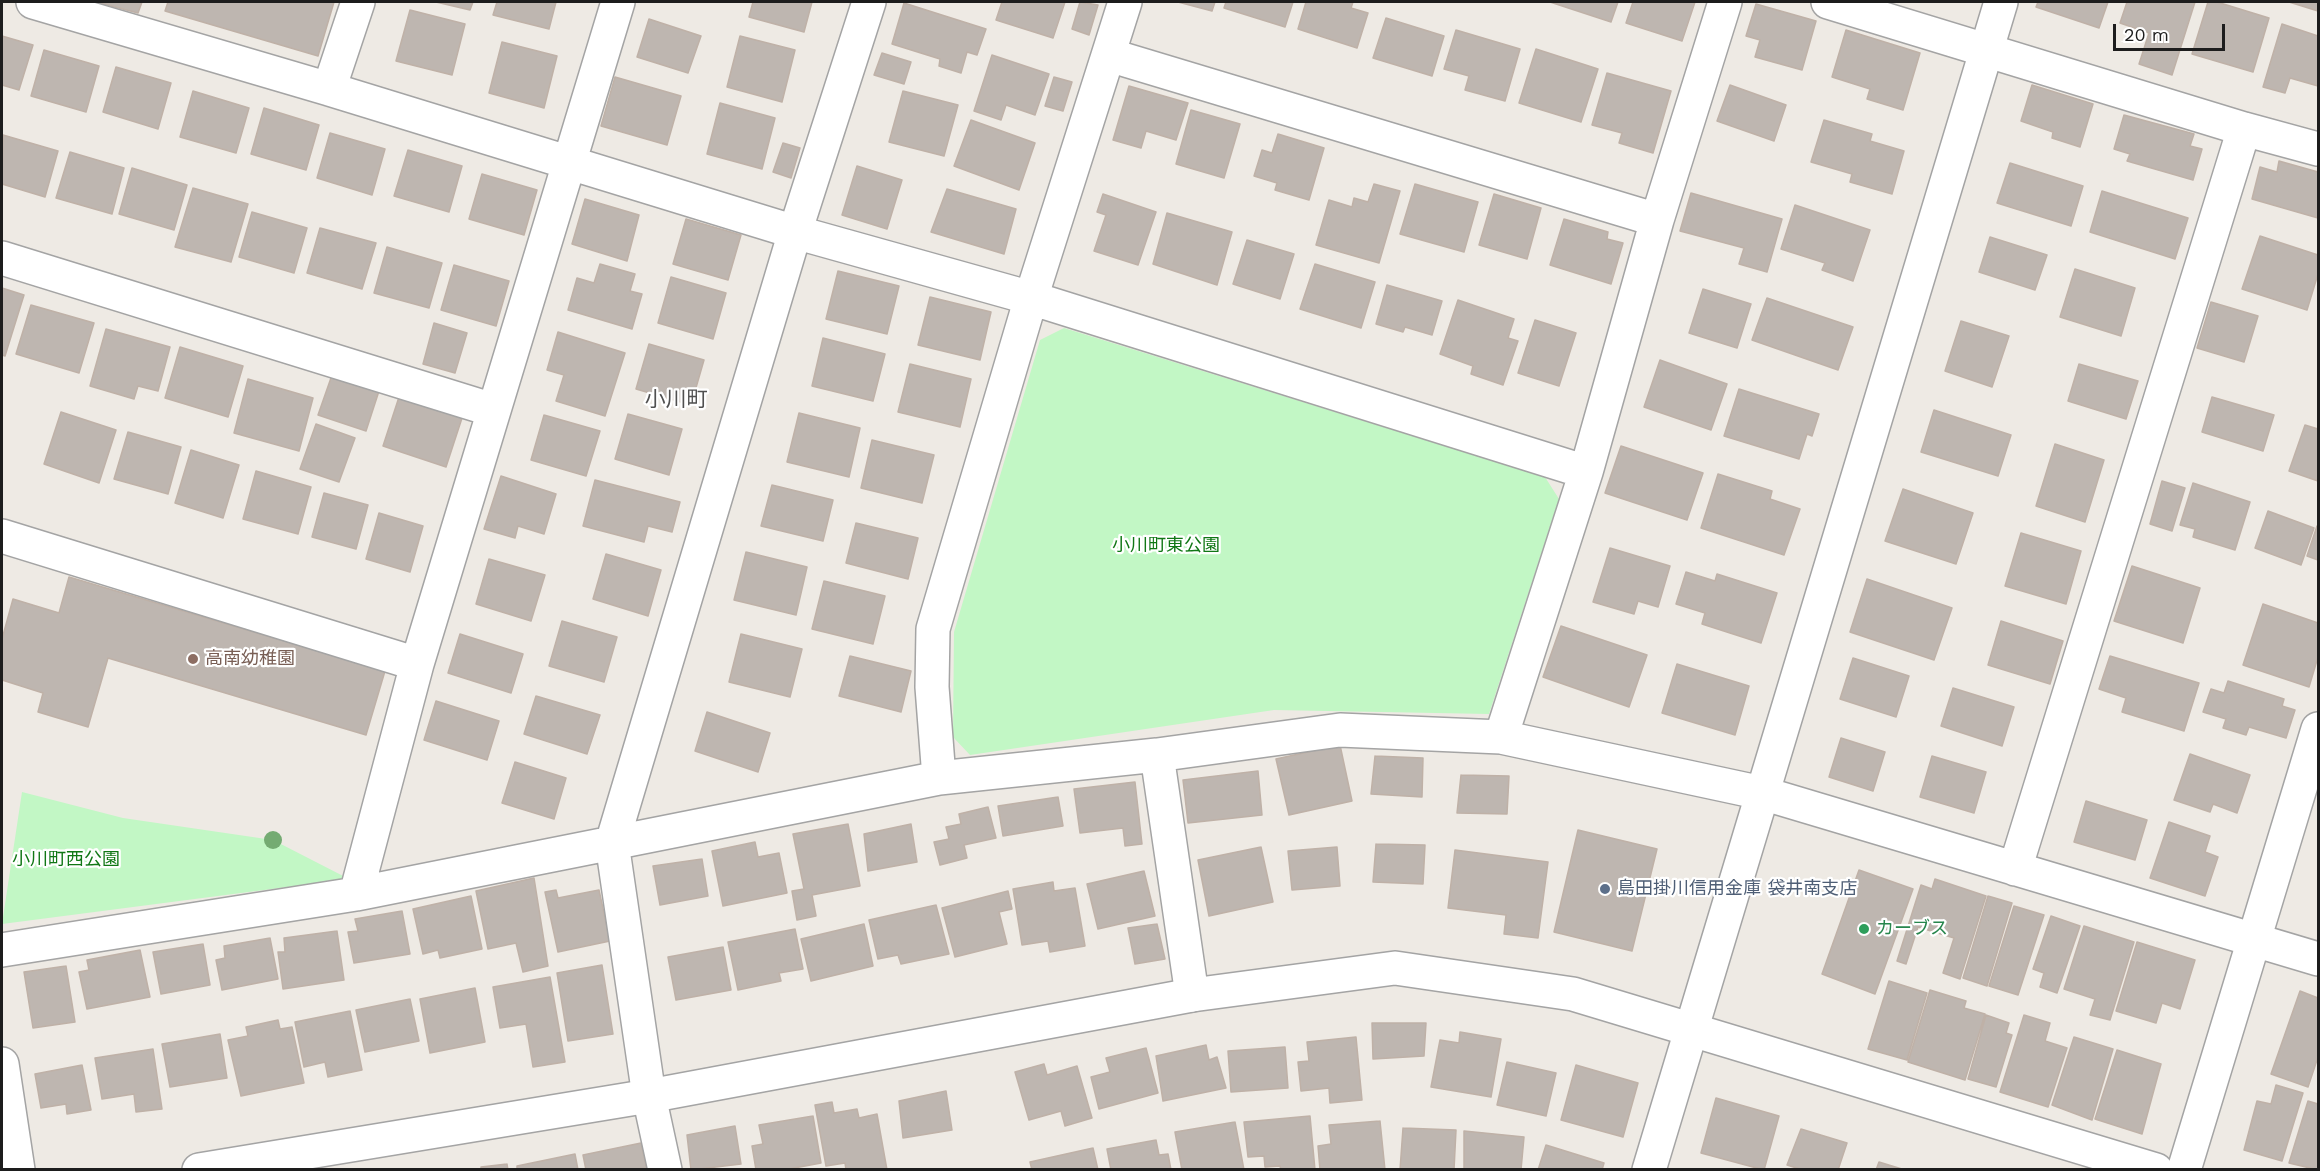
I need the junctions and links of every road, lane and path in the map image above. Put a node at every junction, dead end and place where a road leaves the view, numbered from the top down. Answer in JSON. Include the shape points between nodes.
{"nodes":[{"id":1,"x":33,"y":2,"type":"edge"},
{"id":2,"x":358,"y":2,"type":"edge"},
{"id":3,"x":618,"y":2,"type":"edge"},
{"id":4,"x":869,"y":2,"type":"edge"},
{"id":5,"x":1125,"y":2,"type":"edge"},
{"id":6,"x":1725,"y":2,"type":"edge"},
{"id":7,"x":1828,"y":2,"type":"edge"},
{"id":8,"x":2001,"y":2,"type":"edge"},
{"id":9,"x":1986,"y":51,"type":"junction"},
{"id":10,"x":1109,"y":55,"type":"junction"},
{"id":11,"x":329,"y":90,"type":"junction"},
{"id":12,"x":2244,"y":129,"type":"junction"},
{"id":13,"x":2319,"y":149,"type":"edge"},
{"id":14,"x":569,"y":162,"type":"junction"},
{"id":15,"x":1657,"y":220,"type":"junction"},
{"id":16,"x":795,"y":232,"type":"junction"},
{"id":17,"x":2,"y":258,"type":"edge"},
{"id":18,"x":1031,"y":298,"type":"junction"},
{"id":19,"x":493,"y":410,"type":"junction"},
{"id":20,"x":1586,"y":472,"type":"junction"},
{"id":21,"x":2,"y":540,"type":"edge"},
{"id":22,"x":417,"y":664,"type":"junction"},
{"id":23,"x":2319,"y":729,"type":"edge"},
{"id":24,"x":1501,"y":737,"type":"junction"},
{"id":25,"x":1157,"y":755,"type":"junction"},
{"id":26,"x":939,"y":778,"type":"junction"},
{"id":27,"x":1762,"y":793,"type":"junction"},
{"id":28,"x":612,"y":843,"type":"junction"},
{"id":29,"x":2015,"y":869,"type":"junction"},
{"id":30,"x":356,"y":894,"type":"junction"},
{"id":31,"x":2253,"y":940,"type":"junction"},
{"id":32,"x":2,"y":950,"type":"edge"},
{"id":33,"x":2319,"y":959,"type":"edge"},
{"id":34,"x":1192,"y":995,"type":"junction"},
{"id":35,"x":1691,"y":1029,"type":"junction"},
{"id":36,"x":2,"y":1064,"type":"edge"},
{"id":37,"x":649,"y":1096,"type":"junction"},
{"id":38,"x":18,"y":1170,"type":"edge"},
{"id":39,"x":199,"y":1170,"type":"edge"},
{"id":40,"x":665,"y":1170,"type":"edge"},
{"id":41,"x":1649,"y":1170,"type":"edge"},
{"id":42,"x":2156,"y":1170,"type":"edge"},
{"id":43,"x":2184,"y":1170,"type":"edge"}],
"edges":[{"from":1,"to":11,"type":"street"},
{"from":2,"to":11,"type":"street"},
{"from":3,"to":14,"type":"street"},
{"from":4,"to":16,"type":"street"},
{"from":5,"to":10,"type":"street"},
{"from":6,"to":15,"type":"street"},
{"from":7,"to":9,"type":"street"},
{"from":8,"to":9,"type":"street"},
{"from":9,"to":12,"type":"street"},
{"from":9,"to":27,"type":"street"},
{"from":10,"to":15,"type":"street"},
{"from":10,"to":18,"type":"street"},
{"from":11,"to":14,"type":"street"},
{"from":12,"to":13,"type":"street"},
{"from":12,"to":29,"type":"street"},
{"from":14,"to":16,"type":"street"},
{"from":14,"to":19,"type":"street"},
{"from":15,"to":20,"type":"street"},
{"from":16,"to":18,"type":"street"},
{"from":16,"to":28,"type":"street"},
{"from":17,"to":19,"type":"street"},
{"from":18,"to":20,"type":"street"},
{"from":18,"to":26,"type":"street","via":[[933,628],[932,687]]},
{"from":19,"to":22,"type":"street"},
{"from":20,"to":24,"type":"street"},
{"from":21,"to":22,"type":"street"},
{"from":22,"to":30,"type":"street"},
{"from":23,"to":31,"type":"street"},
{"from":24,"to":25,"type":"street","via":[[1340,730]]},
{"from":24,"to":27,"type":"street"},
{"from":25,"to":26,"type":"street"},
{"from":25,"to":34,"type":"street"},
{"from":26,"to":28,"type":"street"},
{"from":27,"to":29,"type":"street"},
{"from":27,"to":35,"type":"street"},
{"from":28,"to":30,"type":"street"},
{"from":28,"to":37,"type":"street"},
{"from":29,"to":31,"type":"street"},
{"from":30,"to":32,"type":"street"},
{"from":31,"to":33,"type":"street"},
{"from":31,"to":43,"type":"street"},
{"from":34,"to":35,"type":"street","via":[[1395,968],[1574,994]]},
{"from":34,"to":37,"type":"street"},
{"from":35,"to":41,"type":"street"},
{"from":35,"to":42,"type":"street"},
{"from":36,"to":38,"type":"street"},
{"from":37,"to":39,"type":"street"},
{"from":37,"to":40,"type":"street"}]}
